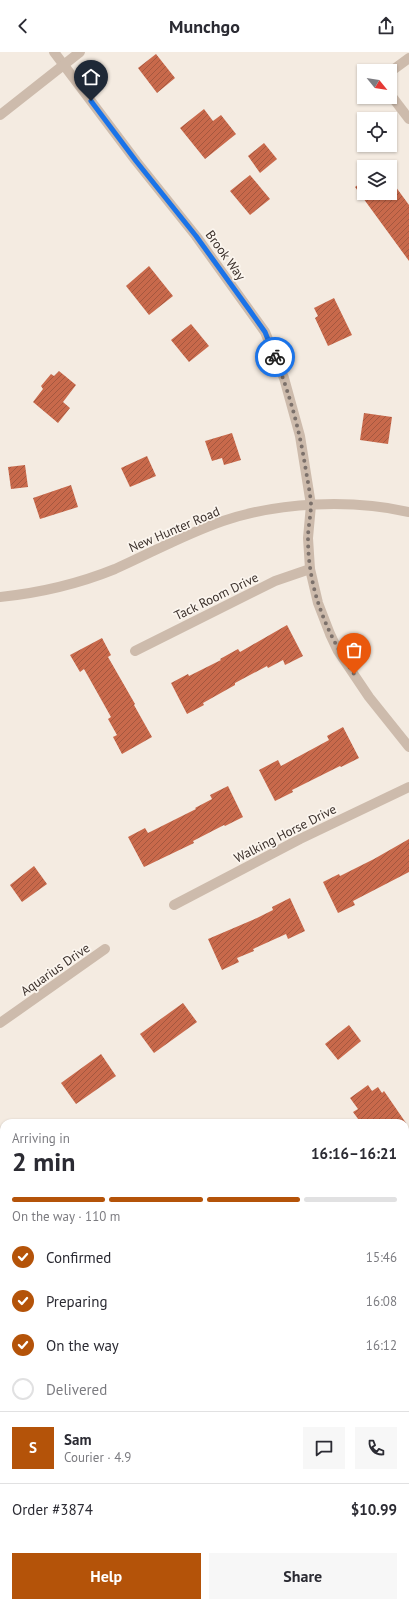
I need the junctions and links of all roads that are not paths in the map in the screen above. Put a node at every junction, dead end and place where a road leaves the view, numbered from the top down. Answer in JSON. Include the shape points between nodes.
{"nodes":[{"id":1,"x":54,"y":52,"type":"edge"},
{"id":2,"x":80,"y":52,"type":"edge"},
{"id":3,"x":409,"y":58,"type":"edge"},
{"id":4,"x":64,"y":65,"type":"junction"},
{"id":5,"x":397,"y":67,"type":"edge"},
{"id":6,"x":397,"y":103,"type":"edge"},
{"id":7,"x":0,"y":115,"type":"edge"},
{"id":8,"x":409,"y":119,"type":"edge"},
{"id":9,"x":311,"y":505,"type":"junction"},
{"id":10,"x":409,"y":512,"type":"edge"},
{"id":11,"x":310,"y":569,"type":"junction"},
{"id":12,"x":0,"y":597,"type":"edge"},
{"id":13,"x":135,"y":651,"type":"dead end"},
{"id":14,"x":409,"y":748,"type":"edge"},
{"id":15,"x":409,"y":787,"type":"edge"},
{"id":16,"x":174,"y":904,"type":"dead end"},
{"id":17,"x":104,"y":949,"type":"dead end"},
{"id":18,"x":0,"y":1024,"type":"edge"}],
"edges":[{"from":1,"to":4,"type":"street","name":"Brook Way"},
{"from":2,"to":4,"type":"street"},
{"from":3,"to":5,"type":"street"},
{"from":4,"to":7,"type":"street"},
{"from":4,"to":9,"type":"street","name":"Brook Way","via":[[196,236],[265,332],[284,378],[300,436]]},
{"from":6,"to":8,"type":"street"},
{"from":9,"to":10,"type":"street","name":"New Hunter Road","via":[[392,508]]},
{"from":9,"to":11,"type":"street","via":[[308,538]]},
{"from":9,"to":12,"type":"street","name":"New Hunter Road","via":[[265,511],[224,521],[176,539],[114,569],[64,586]]},
{"from":11,"to":13,"type":"street","name":"Tack Room Drive","via":[[275,581]]},
{"from":11,"to":14,"type":"street","via":[[318,603],[338,651],[369,697]]},
{"from":15,"to":16,"type":"street","name":"Walking Horse Drive","via":[[300,839]]},
{"from":17,"to":18,"type":"street","name":"Aquarius Drive"}]}
